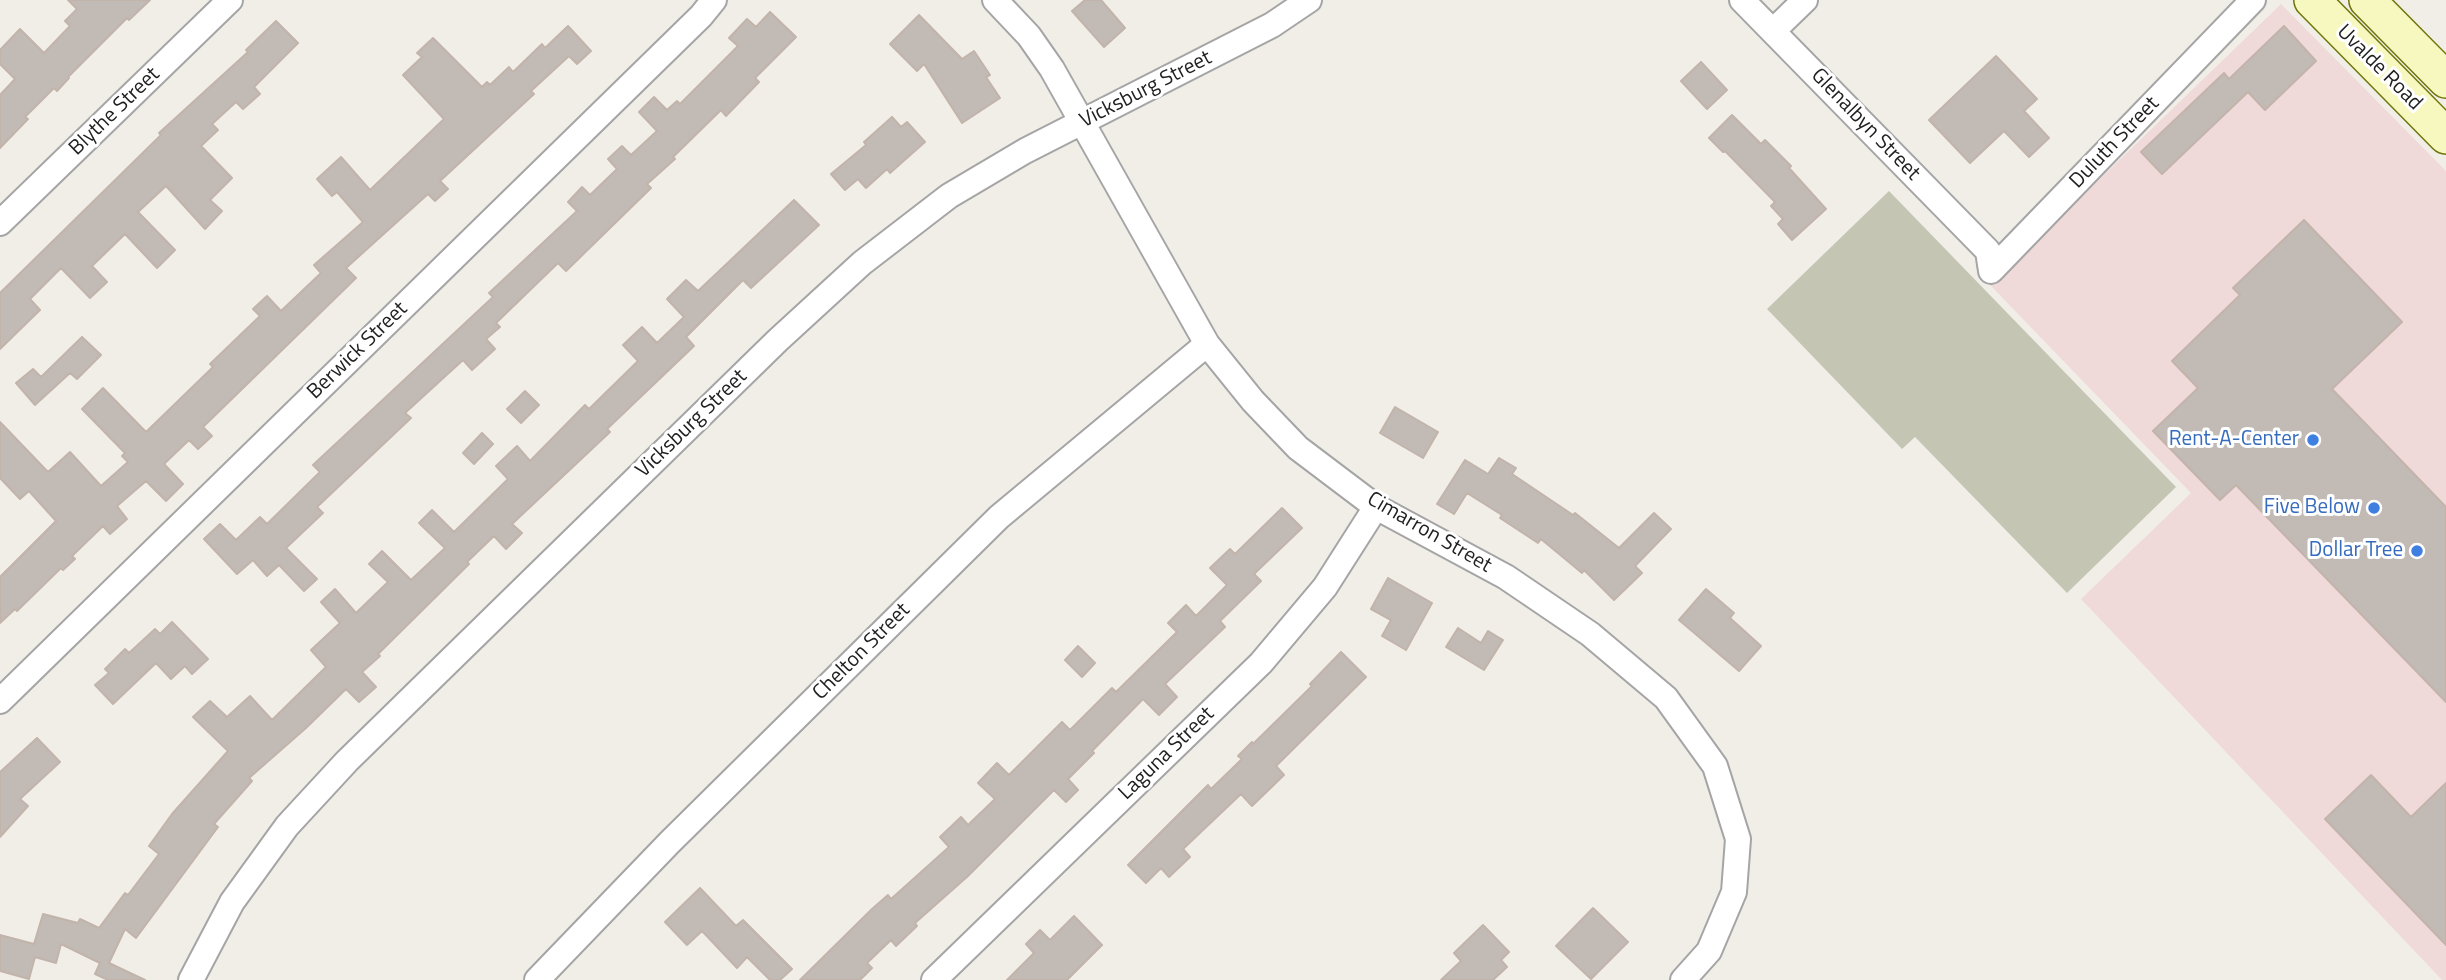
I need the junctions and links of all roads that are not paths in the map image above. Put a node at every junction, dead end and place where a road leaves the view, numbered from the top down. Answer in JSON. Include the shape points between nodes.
{"nodes":[{"id":1,"x":230,"y":0,"type":"edge"},
{"id":2,"x":714,"y":0,"type":"edge"},
{"id":3,"x":995,"y":0,"type":"edge"},
{"id":4,"x":1309,"y":0,"type":"edge"},
{"id":5,"x":1742,"y":0,"type":"edge"},
{"id":6,"x":1804,"y":0,"type":"edge"},
{"id":7,"x":2253,"y":0,"type":"edge"},
{"id":8,"x":2312,"y":0,"type":"edge"},
{"id":9,"x":2367,"y":0,"type":"edge"},
{"id":10,"x":1773,"y":31,"type":"junction"},
{"id":11,"x":2446,"y":80,"type":"edge"},
{"id":12,"x":1082,"y":122,"type":"junction"},
{"id":13,"x":2446,"y":136,"type":"edge"},
{"id":14,"x":0,"y":223,"type":"edge"},
{"id":15,"x":1988,"y":251,"type":"joint"},
{"id":16,"x":1207,"y":344,"type":"junction"},
{"id":17,"x":1376,"y":507,"type":"junction"},
{"id":18,"x":0,"y":701,"type":"edge"},
{"id":19,"x":191,"y":980,"type":"edge"},
{"id":20,"x":537,"y":980,"type":"edge"},
{"id":21,"x":934,"y":980,"type":"edge"},
{"id":22,"x":1683,"y":980,"type":"edge"}],
"edges":[{"from":1,"to":14,"type":"street","name":"Blythe Street"},
{"from":2,"to":18,"type":"street","name":"Berwick Street"},
{"from":3,"to":12,"type":"street","name":"Cimarron Street","via":[[1029,36]]},
{"from":4,"to":12,"type":"street","name":"Vicksburg Street","via":[[1272,25]]},
{"from":5,"to":10,"type":"street","name":"Glenalbyn Street"},
{"from":6,"to":10,"type":"street"},
{"from":7,"to":15,"type":"street","name":"Duluth Street","via":[[1991,271]]},
{"from":8,"to":13,"type":"main road","name":"Uvalde Road"},
{"from":9,"to":11,"type":"main road","name":"Uvalde Road"},
{"from":10,"to":15,"type":"street","name":"Glenalbyn Street"},
{"from":12,"to":16,"type":"street","name":"Cimarron Street"},
{"from":12,"to":19,"type":"street","name":"Vicksburg Street","via":[[949,196],[862,263],[778,340],[347,761],[287,826],[232,902]]},
{"from":16,"to":17,"type":"street","name":"Cimarron Street","via":[[1298,448]]},
{"from":16,"to":20,"type":"street","name":"Chelton Street","via":[[999,517]]},
{"from":17,"to":21,"type":"street","name":"Laguna Street","via":[[1325,587],[1261,663]]},
{"from":17,"to":22,"type":"street","name":"Cimarron Street","via":[[1506,577],[1590,634],[1666,698],[1715,766],[1738,839],[1734,892],[1709,951]]}]}
